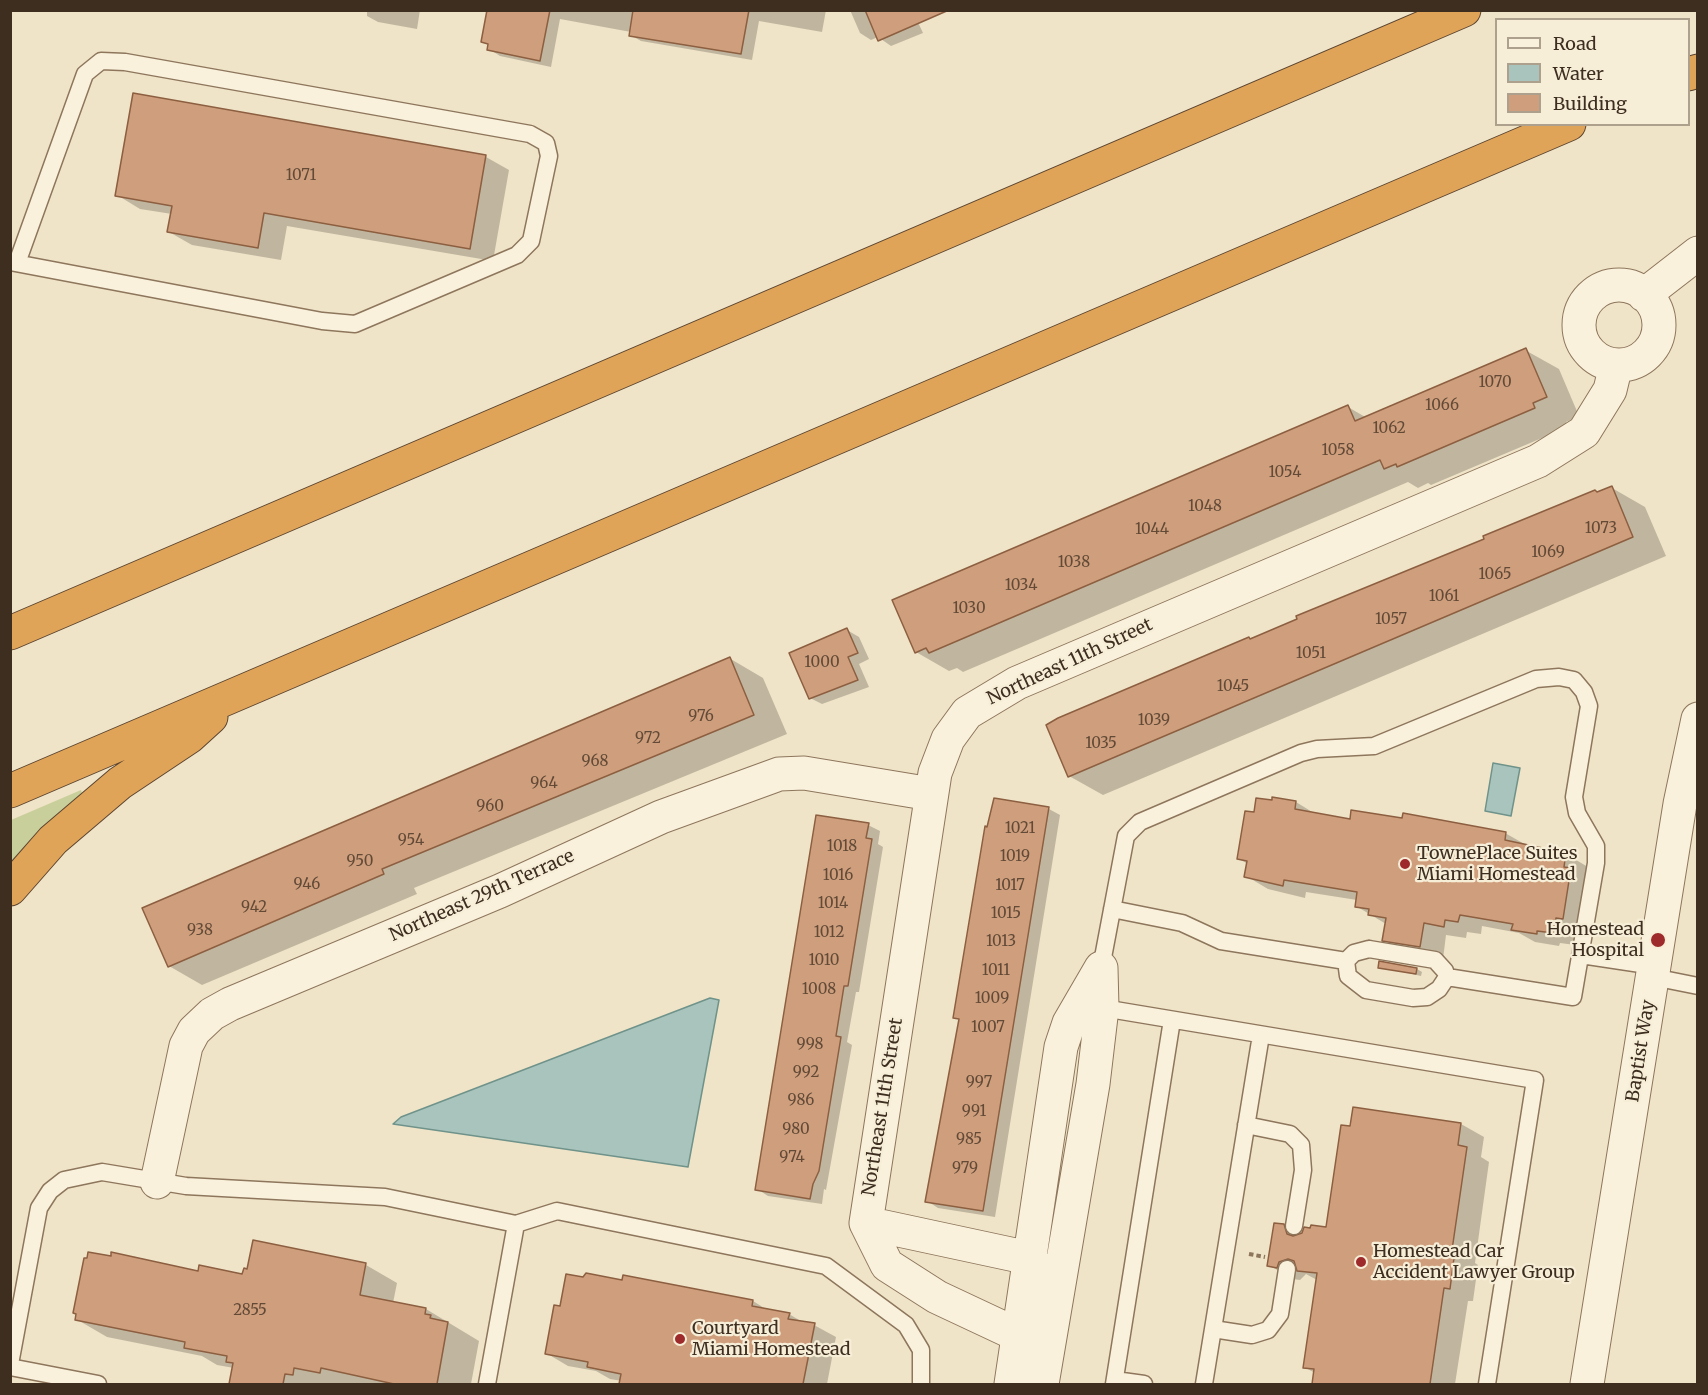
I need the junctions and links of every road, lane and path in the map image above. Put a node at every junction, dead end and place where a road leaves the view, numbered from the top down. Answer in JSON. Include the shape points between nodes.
{"nodes":[{"id":1,"x":1464,"y":10,"type":"edge"},
{"id":2,"x":1564,"y":126,"type":"edge"},
{"id":3,"x":1698,"y":253,"type":"edge"},
{"id":4,"x":14,"y":262,"type":"edge"},
{"id":5,"x":1644,"y":295,"type":"junction"},
{"id":6,"x":1616,"y":365,"type":"junction"},
{"id":7,"x":10,"y":633,"type":"edge"},
{"id":8,"x":233,"y":696,"type":"junction"},
{"id":9,"x":1698,"y":719,"type":"edge"},
{"id":10,"x":1692,"y":769,"type":"edge"},
{"id":11,"x":10,"y":791,"type":"edge"},
{"id":12,"x":931,"y":795,"type":"junction"},
{"id":13,"x":1689,"y":806,"type":"edge"},
{"id":14,"x":10,"y":889,"type":"edge"},
{"id":15,"x":1112,"y":909,"type":"junction"},
{"id":16,"x":1581,"y":955,"type":"junction"},
{"id":17,"x":1346,"y":961,"type":"junction"},
{"id":18,"x":1101,"y":968,"type":"joint"},
{"id":19,"x":1654,"y":972,"type":"junction"},
{"id":20,"x":1447,"y":977,"type":"junction"},
{"id":21,"x":1698,"y":986,"type":"edge"},
{"id":22,"x":1091,"y":1006,"type":"junction"},
{"id":23,"x":1172,"y":1020,"type":"junction"},
{"id":24,"x":1261,"y":1035,"type":"junction"},
{"id":25,"x":1246,"y":1125,"type":"junction"},
{"id":26,"x":157,"y":1182,"type":"junction"},
{"id":27,"x":867,"y":1223,"type":"junction"},
{"id":28,"x":516,"y":1224,"type":"junction"},
{"id":29,"x":1294,"y":1226,"type":"dead end"},
{"id":30,"x":944,"y":1241,"type":"junction"},
{"id":31,"x":1242,"y":1252,"type":"dead end"},
{"id":32,"x":1265,"y":1257,"type":"dead end"},
{"id":33,"x":1029,"y":1258,"type":"junction"},
{"id":34,"x":1287,"y":1269,"type":"dead end"},
{"id":35,"x":917,"y":1285,"type":"junction"},
{"id":36,"x":1056,"y":1313,"type":"junction"},
{"id":37,"x":1213,"y":1329,"type":"junction"},
{"id":38,"x":1018,"y":1335,"type":"junction"},
{"id":39,"x":10,"y":1365,"type":"edge"},
{"id":40,"x":1114,"y":1382,"type":"edge"},
{"id":41,"x":98,"y":1384,"type":"edge"},
{"id":42,"x":487,"y":1384,"type":"edge"},
{"id":43,"x":921,"y":1384,"type":"edge"},
{"id":44,"x":1011,"y":1384,"type":"edge"},
{"id":45,"x":1042,"y":1384,"type":"edge"},
{"id":46,"x":1144,"y":1384,"type":"edge"},
{"id":47,"x":1204,"y":1384,"type":"edge"},
{"id":48,"x":1488,"y":1384,"type":"edge"},
{"id":49,"x":1587,"y":1384,"type":"edge"}],
"edges":[{"from":1,"to":7,"type":"highway"},
{"from":2,"to":8,"type":"highway"},
{"from":3,"to":5,"type":"street"},
{"from":4,"to":4,"type":"lane","via":[[355,324],[517,255],[531,241],[549,156],[546,143],[530,134],[125,62],[101,61],[85,74]]},
{"from":5,"to":6,"type":"street","via":[[1656,310],[1657,337],[1642,358]]},
{"from":5,"to":6,"type":"street","via":[[1626,286],[1614,286],[1596,293],[1583,307],[1579,332],[1584,345],[1603,362]]},
{"from":6,"to":12,"type":"street","name":"Northeast 11th Street","via":[[1610,390],[1584,432],[1538,460],[1028,678],[982,702],[967,713],[948,739]]},
{"from":8,"to":11,"type":"highway"},
{"from":8,"to":14,"type":"highway","via":[[189,737],[120,783],[53,840]]},
{"from":9,"to":10,"type":"street","name":"Baptist Way"},
{"from":10,"to":13,"type":"street","name":"Baptist Way"},
{"from":12,"to":26,"type":"street","name":"Northeast 29th Terrace","via":[[804,773],[779,774],[661,817],[500,891],[230,1004],[194,1031],[186,1046]]},
{"from":12,"to":27,"type":"street","name":"Northeast 11th Street"},
{"from":13,"to":19,"type":"street","name":"Baptist Way"},
{"from":15,"to":16,"type":"lane","via":[[1126,836],[1140,822],[1301,753],[1374,746],[1536,679],[1559,677],[1574,680],[1589,706],[1574,797],[1577,813],[1596,846]]},
{"from":15,"to":17,"type":"lane","via":[[1182,923],[1221,940]]},
{"from":15,"to":18,"type":"lane"},
{"from":16,"to":19,"type":"lane"},
{"from":16,"to":20,"type":"lane","via":[[1573,997]]},
{"from":17,"to":20,"type":"lane","via":[[1354,953],[1369,949],[1430,958],[1440,963]]},
{"from":17,"to":20,"type":"lane","via":[[1353,982],[1377,992],[1427,997]]},
{"from":18,"to":22,"type":"street"},
{"from":19,"to":21,"type":"lane"},
{"from":19,"to":49,"type":"street","name":"Baptist Way"},
{"from":22,"to":23,"type":"lane"},
{"from":22,"to":33,"type":"street","via":[[1069,1023],[1061,1047]]},
{"from":22,"to":36,"type":"street","via":[[1093,1083]]},
{"from":23,"to":24,"type":"lane"},
{"from":23,"to":40,"type":"lane"},
{"from":24,"to":25,"type":"lane"},
{"from":24,"to":48,"type":"lane","via":[[1535,1080]]},
{"from":25,"to":29,"type":"lane","via":[[1290,1134],[1301,1145],[1303,1170]]},
{"from":25,"to":37,"type":"lane"},
{"from":26,"to":28,"type":"lane","via":[[385,1197]]},
{"from":26,"to":39,"type":"lane","via":[[102,1172],[64,1180],[50,1191],[39,1208],[34,1227]]},
{"from":27,"to":30,"type":"street"},
{"from":27,"to":35,"type":"street","via":[[887,1265]]},
{"from":28,"to":42,"type":"lane"},
{"from":28,"to":43,"type":"lane","via":[[557,1211],[826,1266],[906,1325],[921,1350]]},
{"from":30,"to":33,"type":"street"},
{"from":30,"to":35,"type":"street","via":[[917,1257]]},
{"from":31,"to":32,"type":"path"},
{"from":33,"to":36,"type":"street","via":[[1044,1276]]},
{"from":33,"to":38,"type":"street"},
{"from":34,"to":37,"type":"lane","via":[[1280,1314],[1274,1326],[1252,1335]]},
{"from":35,"to":38,"type":"street"},
{"from":36,"to":45,"type":"street"},
{"from":37,"to":47,"type":"lane"},
{"from":38,"to":44,"type":"street"},
{"from":39,"to":41,"type":"lane"},
{"from":40,"to":46,"type":"lane"}]}
